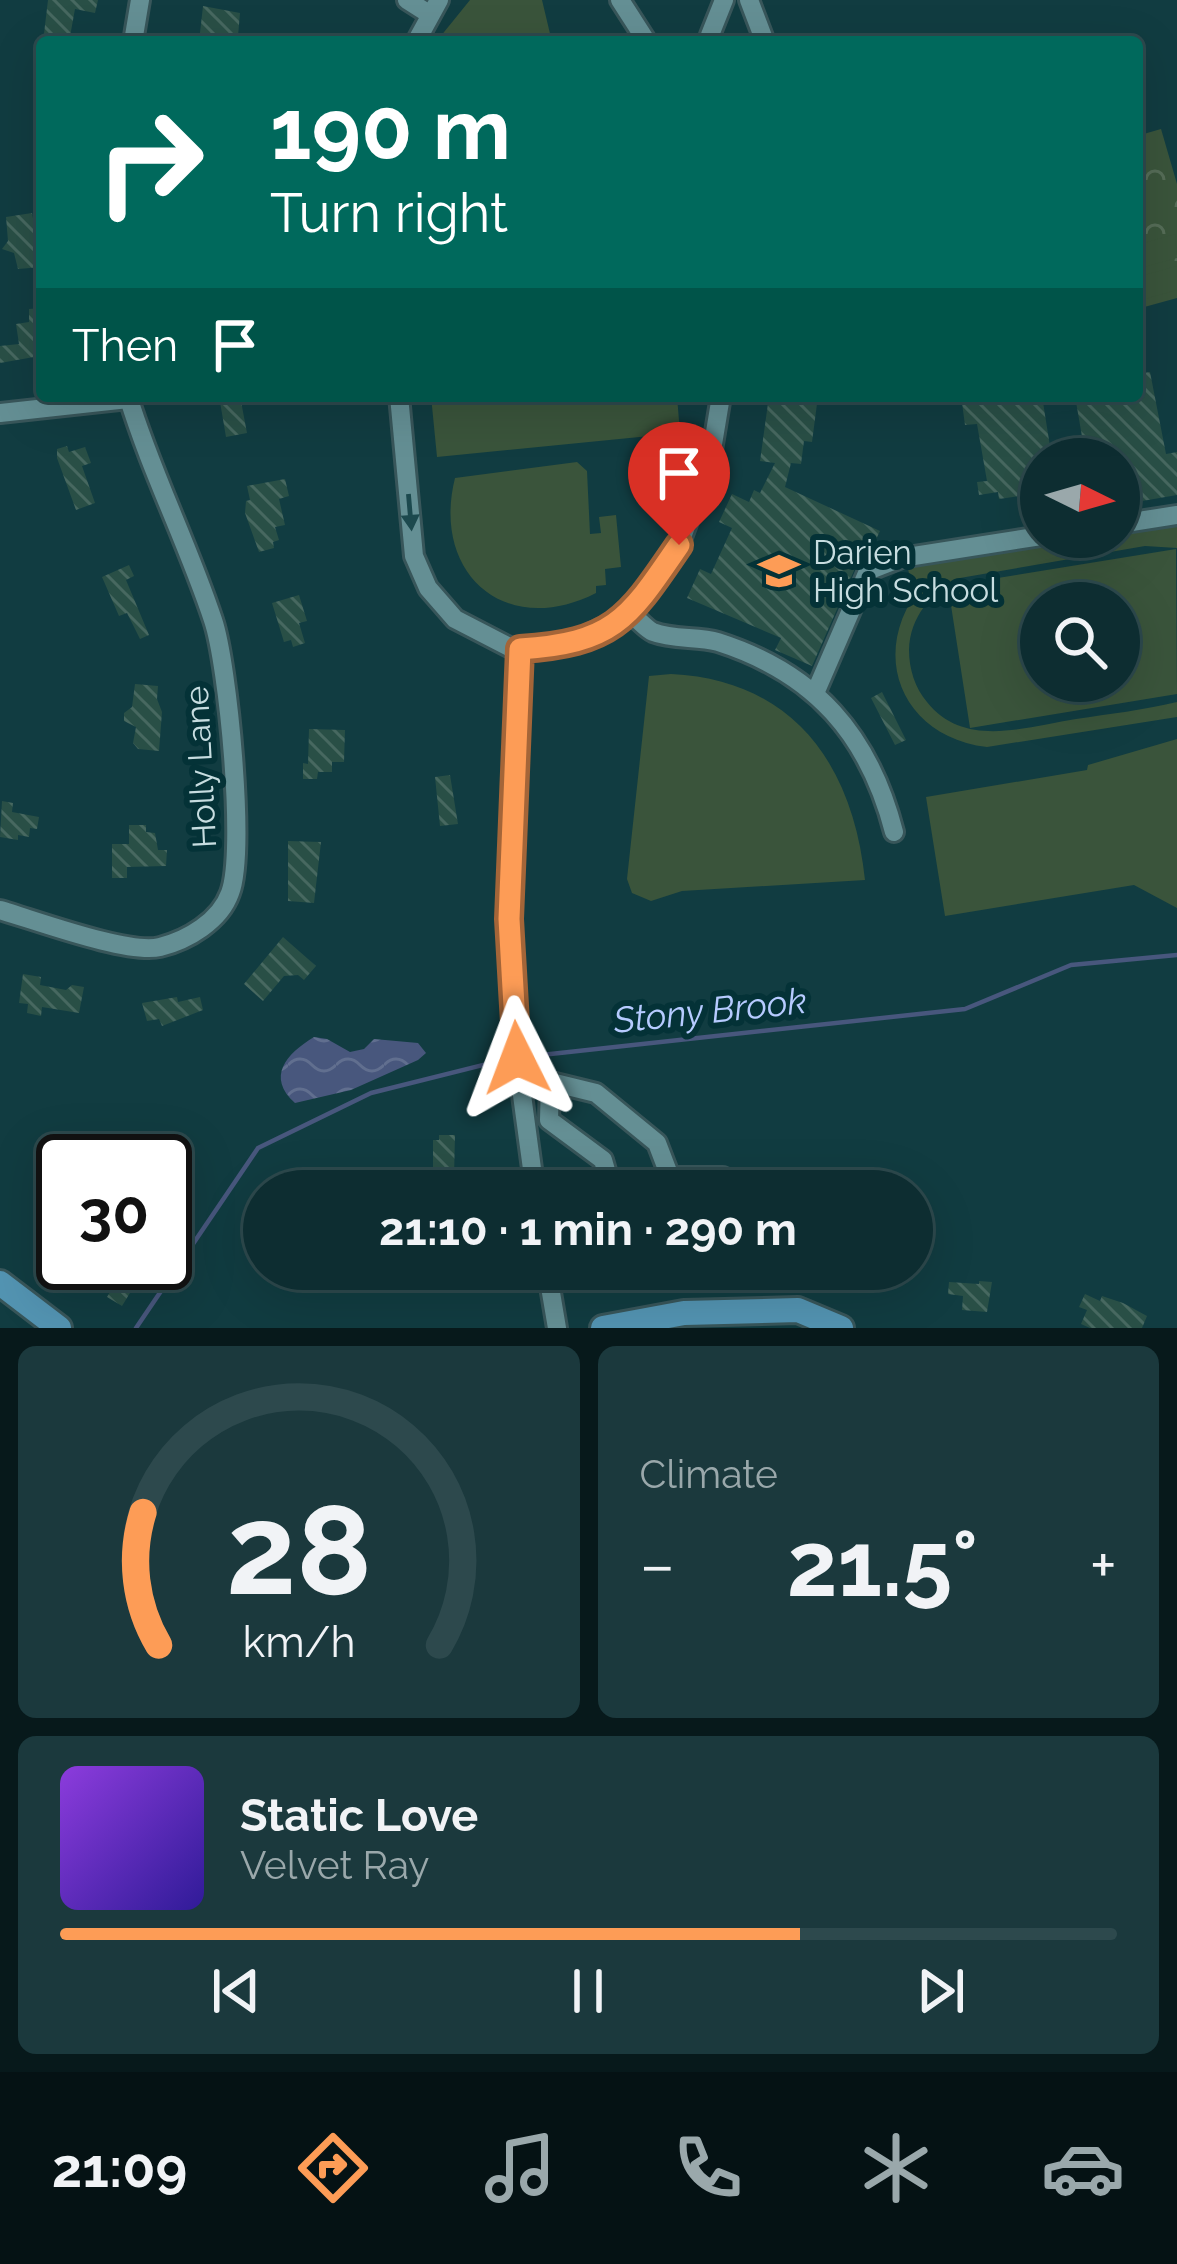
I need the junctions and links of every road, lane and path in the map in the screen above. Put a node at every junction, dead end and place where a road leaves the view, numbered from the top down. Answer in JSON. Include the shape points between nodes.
{"nodes":[{"id":1,"x":140,"y":0,"type":"edge"},
{"id":2,"x":407,"y":0,"type":"edge"},
{"id":3,"x":724,"y":0,"type":"edge"},
{"id":4,"x":749,"y":0,"type":"edge"},
{"id":5,"x":625,"y":2,"type":"edge"},
{"id":6,"x":434,"y":7,"type":"edge"},
{"id":7,"x":134,"y":36,"type":"edge"},
{"id":8,"x":419,"y":36,"type":"edge"},
{"id":9,"x":644,"y":36,"type":"edge"},
{"id":10,"x":713,"y":36,"type":"edge"},
{"id":11,"x":763,"y":36,"type":"edge"},
{"id":12,"x":88,"y":402,"type":"edge"},
{"id":13,"x":130,"y":402,"type":"edge"},
{"id":14,"x":400,"y":402,"type":"edge"},
{"id":15,"x":721,"y":402,"type":"edge"},
{"id":16,"x":0,"y":413,"type":"edge"},
{"id":17,"x":1177,"y":515,"type":"edge"},
{"id":18,"x":1140,"y":521,"type":"edge"},
{"id":19,"x":1020,"y":539,"type":"edge"},
{"id":20,"x":631,"y":614,"type":"junction"},
{"id":21,"x":520,"y":649,"type":"junction"},
{"id":22,"x":816,"y":692,"type":"junction"},
{"id":23,"x":894,"y":832,"type":"dead end"},
{"id":24,"x":0,"y":910,"type":"edge"},
{"id":25,"x":520,"y":1080,"type":"junction"},
{"id":26,"x":550,"y":1082,"type":"junction"},
{"id":27,"x":532,"y":1170,"type":"edge"},
{"id":28,"x":603,"y":1170,"type":"edge"},
{"id":29,"x":667,"y":1170,"type":"edge"},
{"id":30,"x":0,"y":1283,"type":"edge"},
{"id":31,"x":551,"y":1290,"type":"edge"},
{"id":32,"x":59,"y":1328,"type":"edge"},
{"id":33,"x":557,"y":1328,"type":"edge"},
{"id":34,"x":603,"y":1328,"type":"edge"},
{"id":35,"x":841,"y":1328,"type":"edge"}],
"edges":[{"from":1,"to":7,"type":"street"},
{"from":2,"to":6,"type":"street"},
{"from":3,"to":10,"type":"street"},
{"from":4,"to":11,"type":"street"},
{"from":5,"to":9,"type":"street"},
{"from":6,"to":8,"type":"street"},
{"from":12,"to":16,"type":"street"},
{"from":13,"to":24,"type":"street","name":"Holly Lane","via":[[214,623],[226,676],[237,855],[230,896],[201,931],[157,949]]},
{"from":14,"to":21,"type":"street","one_way":true,"via":[[414,556],[428,588],[455,619]]},
{"from":15,"to":20,"type":"street","via":[[710,462],[679,545]]},
{"from":17,"to":18,"type":"street"},
{"from":19,"to":22,"type":"street","via":[[868,571]]},
{"from":20,"to":21,"type":"street","via":[[564,646]]},
{"from":20,"to":22,"type":"street","via":[[653,632],[715,641],[770,663]]},
{"from":21,"to":25,"type":"street","via":[[509,919]]},
{"from":22,"to":23,"type":"street","via":[[870,764]]},
{"from":25,"to":26,"type":"street"},
{"from":25,"to":27,"type":"street"},
{"from":26,"to":28,"type":"street","via":[[549,1120],[603,1160]]},
{"from":26,"to":29,"type":"street","via":[[596,1093],[657,1143]]},
{"from":30,"to":32,"type":"main road"},
{"from":31,"to":33,"type":"street"},
{"from":34,"to":35,"type":"main road","via":[[684,1313],[797,1310]]}]}
